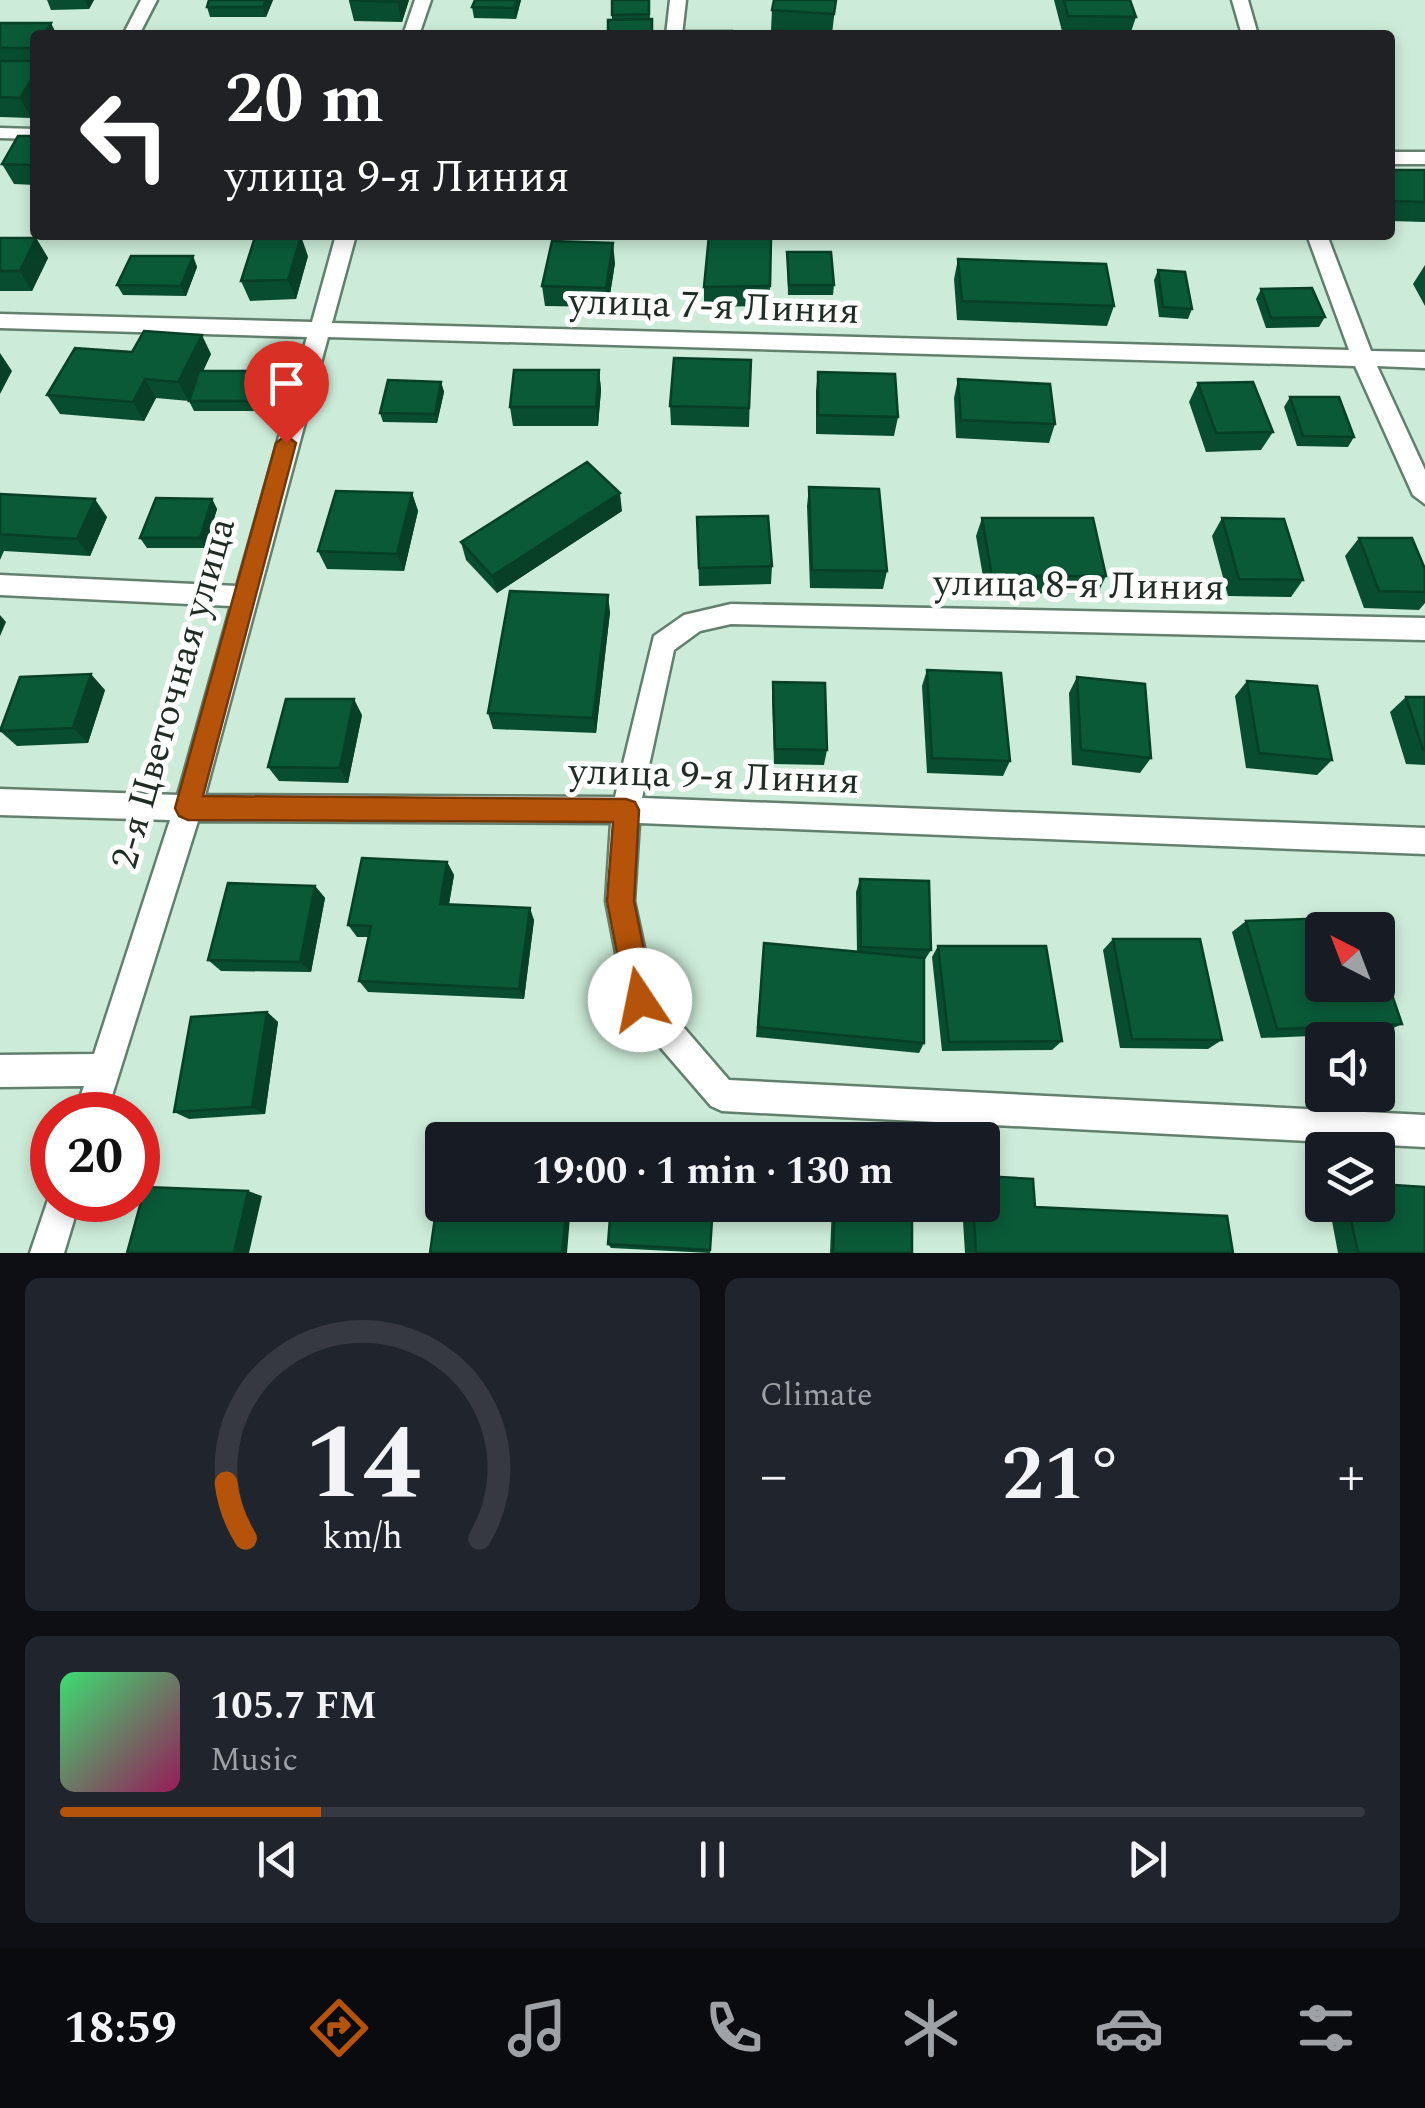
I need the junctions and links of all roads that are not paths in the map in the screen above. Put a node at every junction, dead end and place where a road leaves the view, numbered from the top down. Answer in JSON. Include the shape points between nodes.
{"nodes":[{"id":1,"x":149,"y":0,"type":"edge"},
{"id":2,"x":423,"y":0,"type":"edge"},
{"id":3,"x":678,"y":0,"type":"edge"},
{"id":4,"x":1240,"y":0,"type":"edge"},
{"id":5,"x":134,"y":30,"type":"edge"},
{"id":6,"x":413,"y":30,"type":"edge"},
{"id":7,"x":675,"y":30,"type":"edge"},
{"id":8,"x":1249,"y":30,"type":"edge"},
{"id":9,"x":0,"y":133,"type":"edge"},
{"id":10,"x":30,"y":134,"type":"edge"},
{"id":11,"x":1395,"y":158,"type":"edge"},
{"id":12,"x":1425,"y":158,"type":"edge"},
{"id":13,"x":344,"y":240,"type":"edge"},
{"id":14,"x":1319,"y":240,"type":"edge"},
{"id":15,"x":0,"y":321,"type":"edge"},
{"id":16,"x":318,"y":328,"type":"junction"},
{"id":17,"x":1363,"y":359,"type":"junction"},
{"id":18,"x":1425,"y":360,"type":"edge"},
{"id":19,"x":1425,"y":495,"type":"edge"},
{"id":20,"x":0,"y":585,"type":"edge"},
{"id":21,"x":244,"y":596,"type":"junction"},
{"id":22,"x":1425,"y":629,"type":"edge"},
{"id":23,"x":0,"y":802,"type":"edge"},
{"id":24,"x":188,"y":808,"type":"junction"},
{"id":25,"x":626,"y":810,"type":"junction"},
{"id":26,"x":1425,"y":841,"type":"edge"},
{"id":27,"x":104,"y":1070,"type":"junction"},
{"id":28,"x":0,"y":1071,"type":"edge"},
{"id":29,"x":97,"y":1092,"type":"edge"},
{"id":30,"x":1425,"y":1131,"type":"edge"},
{"id":31,"x":57,"y":1222,"type":"edge"},
{"id":32,"x":47,"y":1253,"type":"edge"}],
"edges":[{"from":1,"to":5,"type":"lane"},
{"from":2,"to":6,"type":"lane"},
{"from":3,"to":7,"type":"lane"},
{"from":4,"to":8,"type":"lane"},
{"from":9,"to":10,"type":"lane"},
{"from":11,"to":12,"type":"lane"},
{"from":13,"to":16,"type":"lane","name":"2-я Цветочная улица"},
{"from":14,"to":17,"type":"lane"},
{"from":15,"to":16,"type":"lane","name":"улица 7-я Линия"},
{"from":16,"to":17,"type":"lane","name":"улица 7-я Линия"},
{"from":16,"to":21,"type":"lane","name":"2-я Цветочная улица"},
{"from":17,"to":18,"type":"lane","name":"улица 7-я Линия"},
{"from":17,"to":19,"type":"lane"},
{"from":20,"to":21,"type":"lane"},
{"from":21,"to":24,"type":"lane","name":"2-я Цветочная улица"},
{"from":22,"to":25,"type":"lane","name":"улица 8-я Линия","via":[[732,614],[693,622],[664,644]]},
{"from":23,"to":24,"type":"lane","name":"улица 9-я Линия"},
{"from":24,"to":25,"type":"lane","name":"улица 9-я Линия"},
{"from":24,"to":27,"type":"lane","name":"2-я Цветочная улица"},
{"from":25,"to":26,"type":"lane","name":"улица 9-я Линия"},
{"from":25,"to":30,"type":"lane","name":"улица 8-я Линия","via":[[620,901],[640,1000],[722,1095]]},
{"from":27,"to":28,"type":"lane"},
{"from":27,"to":29,"type":"lane","name":"2-я Цветочная улица"},
{"from":31,"to":32,"type":"lane"}]}
